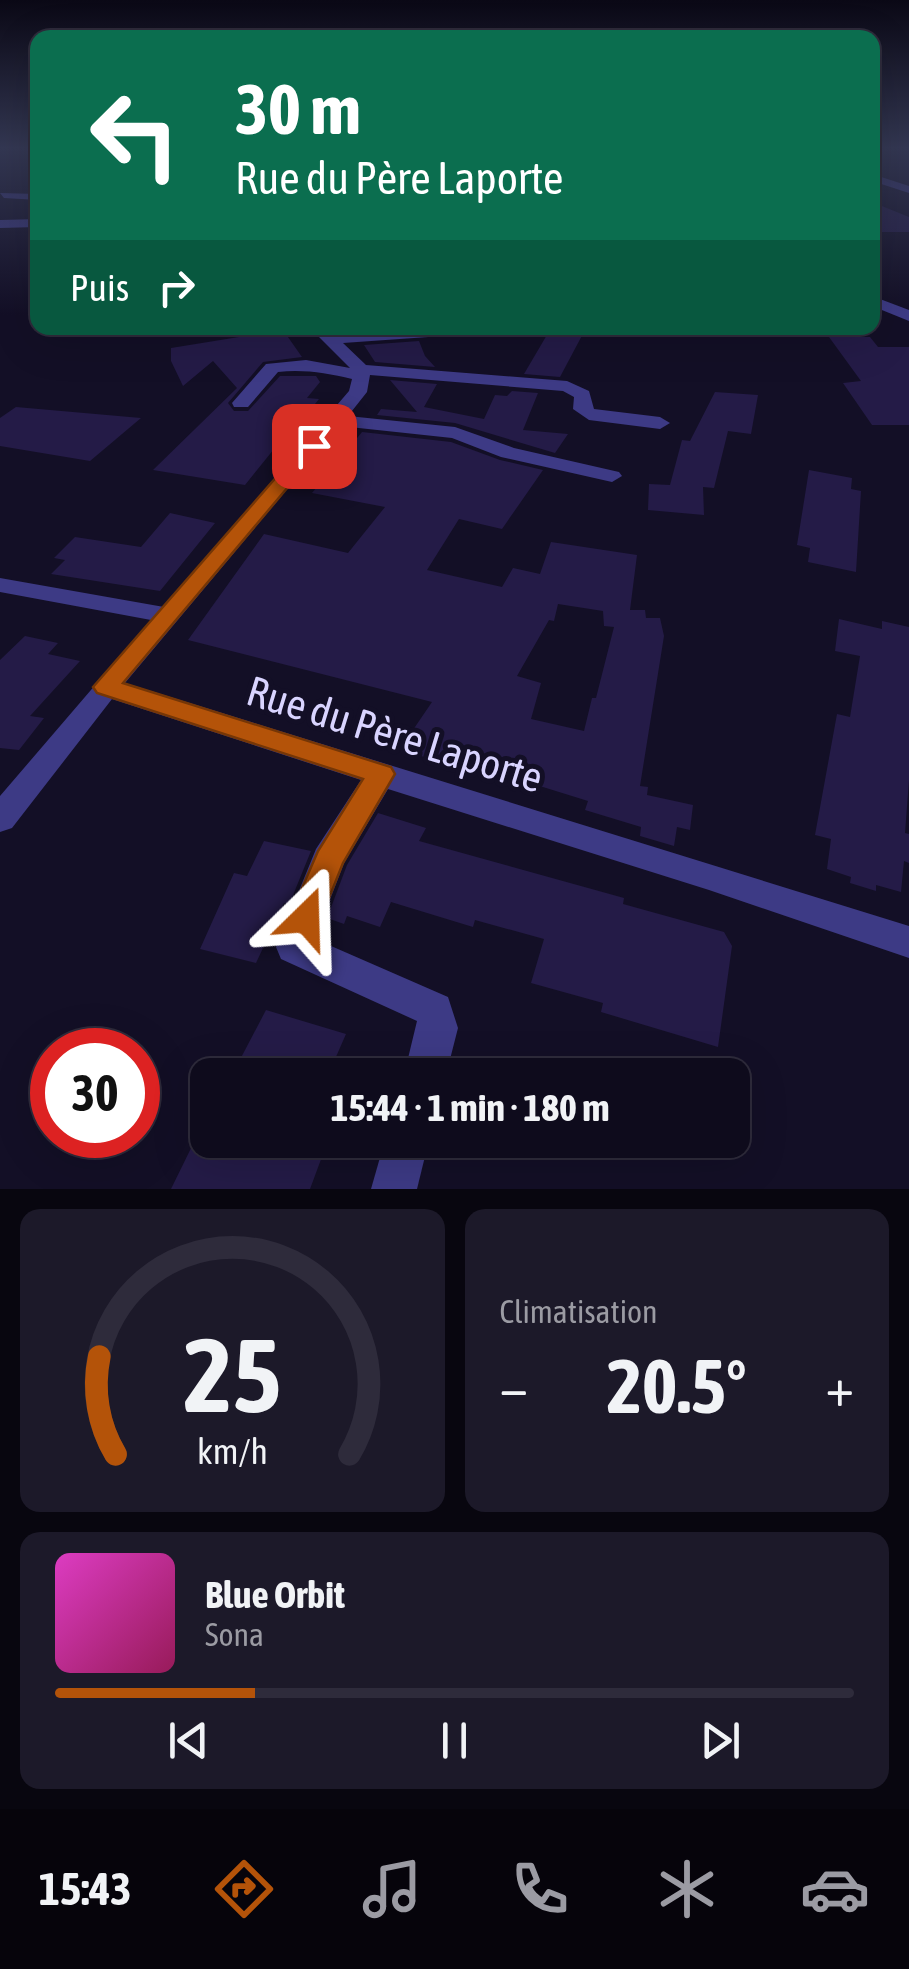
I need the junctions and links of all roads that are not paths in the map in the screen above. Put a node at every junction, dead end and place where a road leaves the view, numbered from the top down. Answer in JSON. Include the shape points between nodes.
{"nodes":[{"id":1,"x":30,"y":223,"type":"edge"},
{"id":2,"x":0,"y":224,"type":"edge"},
{"id":3,"x":880,"y":303,"type":"edge"},
{"id":4,"x":909,"y":316,"type":"edge"},
{"id":5,"x":326,"y":335,"type":"edge"},
{"id":6,"x":362,"y":373,"type":"junction"},
{"id":7,"x":241,"y":403,"type":"dead end"},
{"id":8,"x":335,"y":420,"type":"junction"},
{"id":9,"x":660,"y":423,"type":"dead end"},
{"id":10,"x":612,"y":476,"type":"dead end"},
{"id":11,"x":0,"y":585,"type":"edge"},
{"id":12,"x":166,"y":616,"type":"junction"},
{"id":13,"x":106,"y":687,"type":"junction"},
{"id":14,"x":381,"y":774,"type":"junction"},
{"id":15,"x":0,"y":819,"type":"edge"},
{"id":16,"x":909,"y":942,"type":"edge"},
{"id":17,"x":430,"y":1058,"type":"edge"},
{"id":18,"x":403,"y":1158,"type":"edge"},
{"id":19,"x":394,"y":1189,"type":"edge"}],
"edges":[{"from":1,"to":2,"type":"street"},
{"from":3,"to":4,"type":"street"},
{"from":5,"to":6,"type":"street"},
{"from":6,"to":7,"type":"street","via":[[279,366]]},
{"from":6,"to":8,"type":"street","via":[[358,392]]},
{"from":6,"to":9,"type":"street","via":[[388,369],[567,386],[583,394],[588,414]]},
{"from":8,"to":10,"type":"street","via":[[455,433],[508,454]]},
{"from":8,"to":12,"type":"street"},
{"from":11,"to":12,"type":"street"},
{"from":12,"to":13,"type":"street"},
{"from":13,"to":14,"type":"street","name":"Rue du Père Laporte"},
{"from":13,"to":15,"type":"street"},
{"from":14,"to":16,"type":"street","name":"Rue du Père Laporte","via":[[760,889]]},
{"from":14,"to":17,"type":"street","via":[[328,860],[294,947],[434,1010],[438,1028]]},
{"from":18,"to":19,"type":"street"}]}
